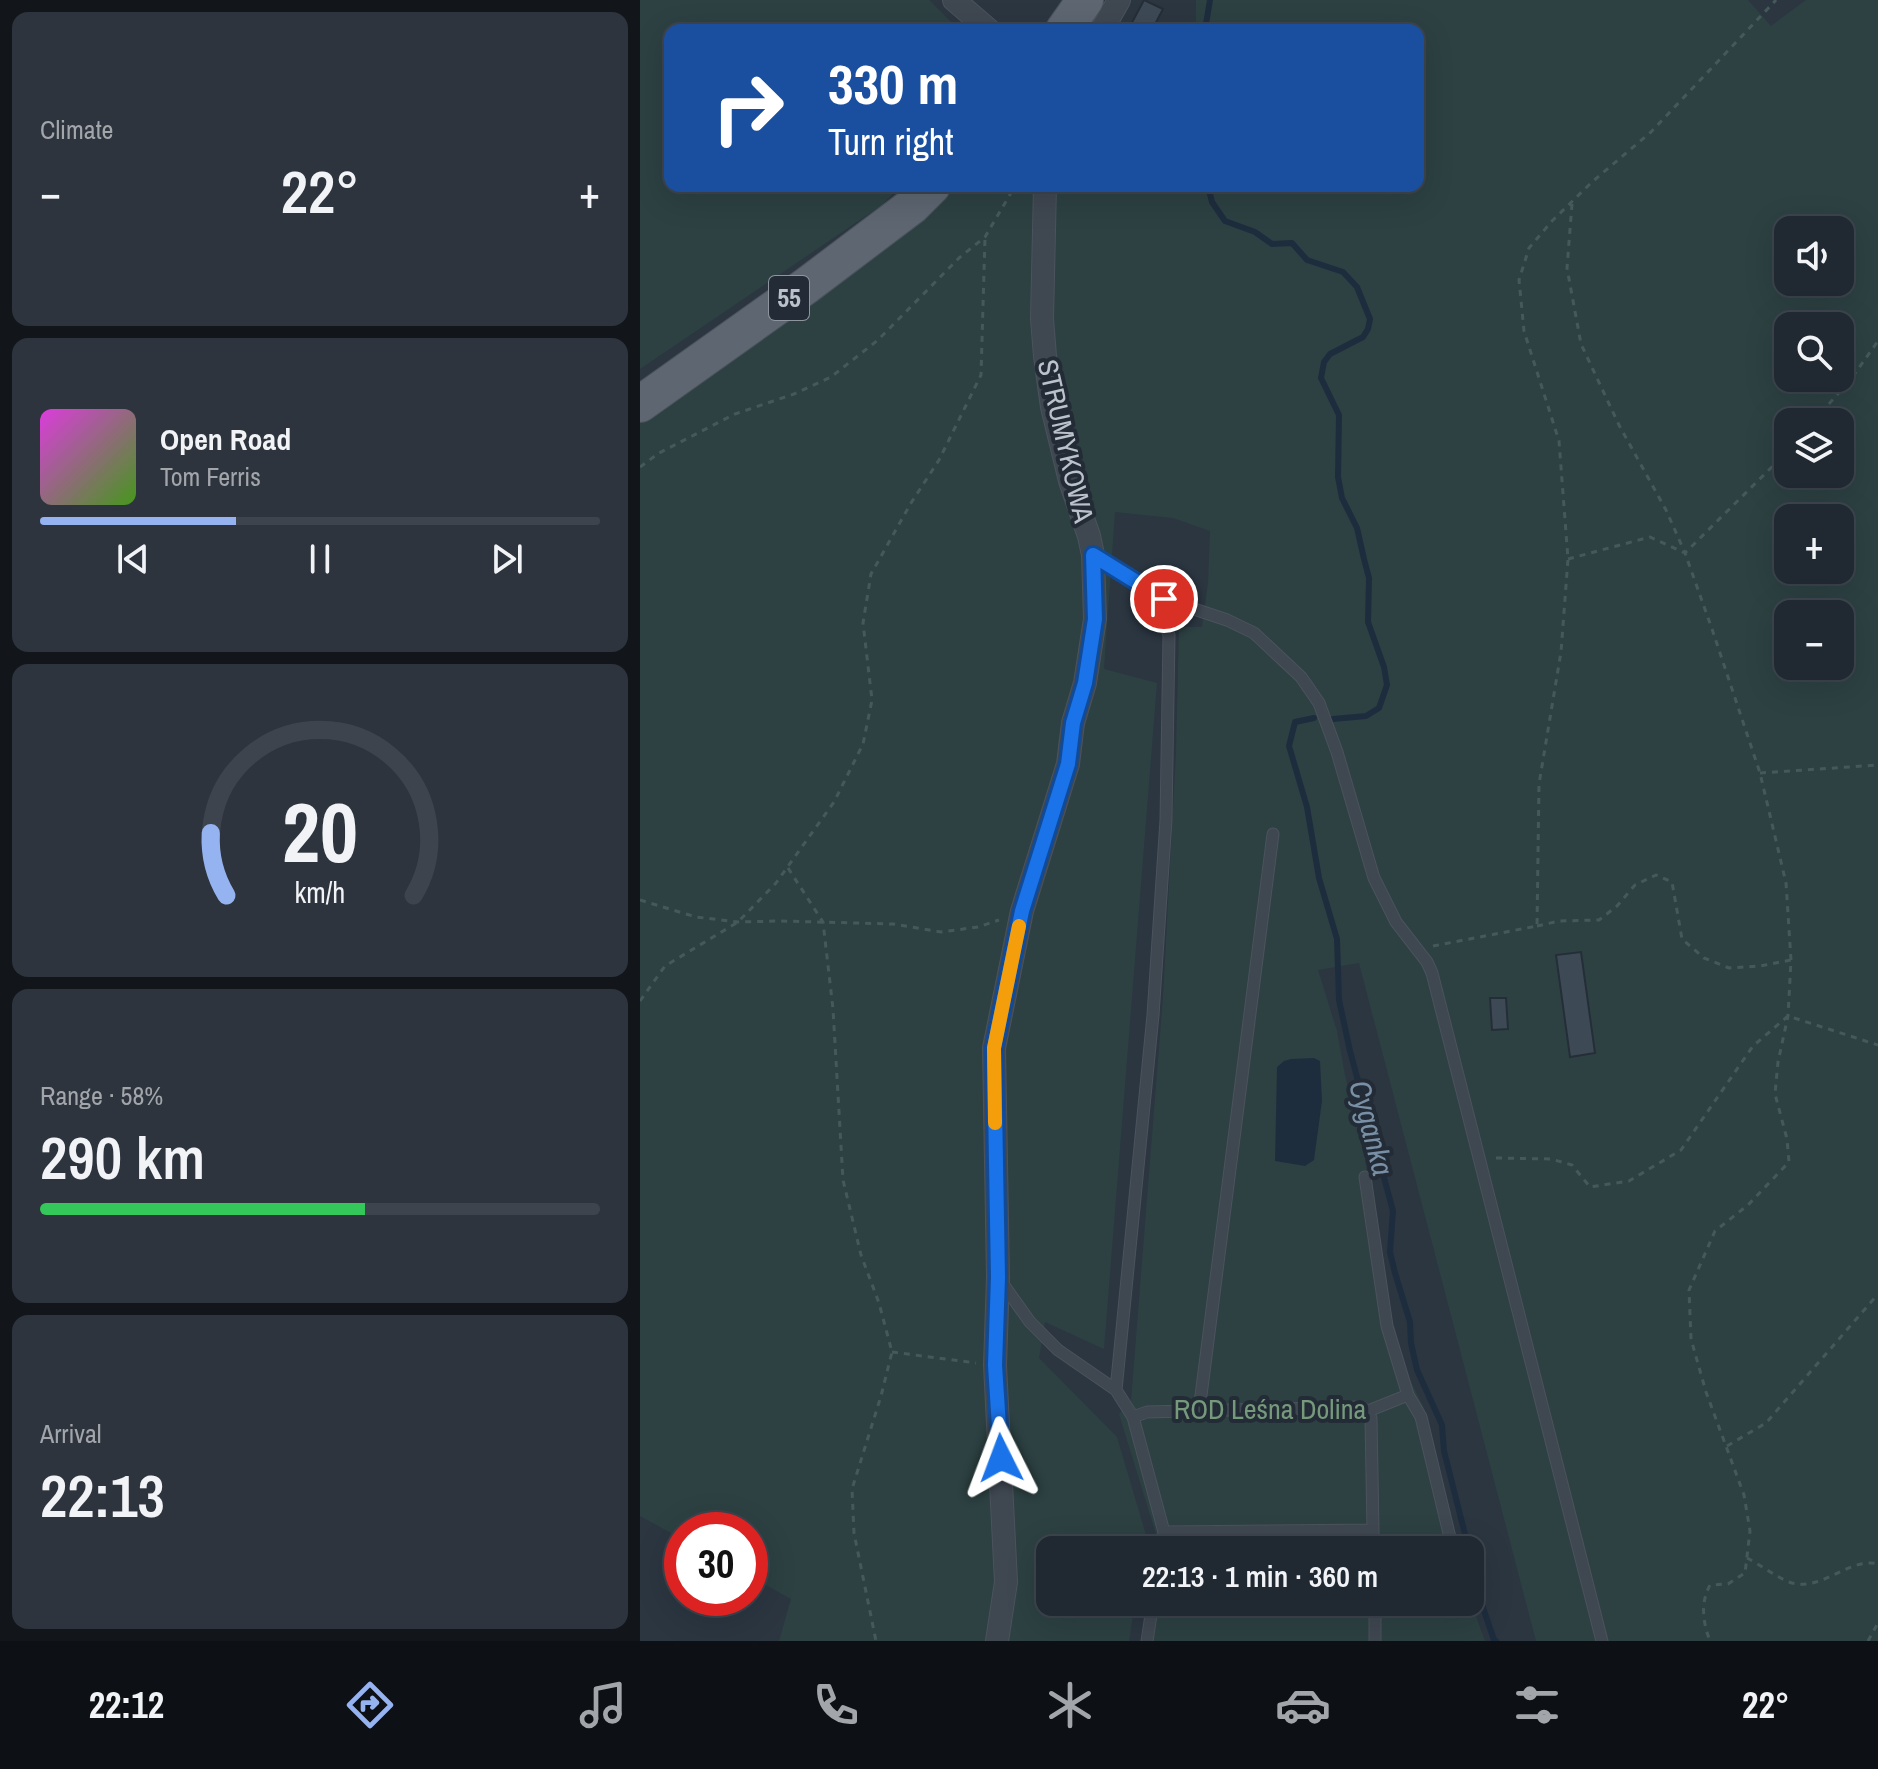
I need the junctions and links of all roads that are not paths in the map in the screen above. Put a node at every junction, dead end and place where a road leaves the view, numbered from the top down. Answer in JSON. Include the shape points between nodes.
{"nodes":[{"id":1,"x":954,"y":0,"type":"edge"},
{"id":2,"x":1085,"y":0,"type":"edge"},
{"id":3,"x":1119,"y":0,"type":"edge"},
{"id":4,"x":982,"y":24,"type":"edge"},
{"id":5,"x":1068,"y":24,"type":"edge"},
{"id":6,"x":1105,"y":24,"type":"edge"},
{"id":7,"x":926,"y":192,"type":"edge"},
{"id":8,"x":1045,"y":192,"type":"edge"},
{"id":9,"x":640,"y":404,"type":"edge"},
{"id":10,"x":1093,"y":555,"type":"junction"},
{"id":11,"x":1155,"y":596,"type":"junction"},
{"id":12,"x":1273,"y":834,"type":"dead end"},
{"id":13,"x":1365,"y":1177,"type":"dead end"},
{"id":14,"x":998,"y":1277,"type":"junction"},
{"id":15,"x":1116,"y":1390,"type":"junction"},
{"id":16,"x":1408,"y":1395,"type":"junction"},
{"id":17,"x":1199,"y":1411,"type":"junction"},
{"id":18,"x":1368,"y":1411,"type":"junction"},
{"id":19,"x":1133,"y":1417,"type":"junction"},
{"id":20,"x":1373,"y":1530,"type":"junction"},
{"id":21,"x":1164,"y":1532,"type":"junction"},
{"id":22,"x":1163,"y":1536,"type":"edge"},
{"id":23,"x":1373,"y":1536,"type":"edge"},
{"id":24,"x":1450,"y":1536,"type":"edge"},
{"id":25,"x":1151,"y":1616,"type":"edge"},
{"id":26,"x":1375,"y":1616,"type":"edge"},
{"id":27,"x":997,"y":1641,"type":"edge"},
{"id":28,"x":1147,"y":1641,"type":"edge"},
{"id":29,"x":1375,"y":1641,"type":"edge"},
{"id":30,"x":1602,"y":1641,"type":"edge"}],
"edges":[{"from":1,"to":4,"type":"street"},
{"from":2,"to":5,"type":"main road"},
{"from":3,"to":6,"type":"street"},
{"from":7,"to":9,"type":"main road","number":"55","via":[[806,286]]},
{"from":8,"to":10,"type":"street","name":"STRUMYKOWA","via":[[1045,356],[1052,407]]},
{"from":10,"to":11,"type":"lane"},
{"from":10,"to":14,"type":"street","name":"STRUMYKOWA","via":[[1095,619],[1085,683],[1068,764],[1022,911],[994,1048]]},
{"from":11,"to":15,"type":"lane","via":[[1169,635],[1166,820],[1153,1015]]},
{"from":11,"to":30,"type":"lane","via":[[1254,633],[1301,677],[1319,703],[1374,878],[1396,922],[1432,973]]},
{"from":12,"to":17,"type":"lane"},
{"from":13,"to":16,"type":"lane","via":[[1387,1326]]},
{"from":14,"to":15,"type":"lane","via":[[1058,1350]]},
{"from":14,"to":27,"type":"street","name":"STRUMYKOWA","via":[[995,1365],[1006,1582]]},
{"from":15,"to":19,"type":"lane"},
{"from":16,"to":18,"type":"lane"},
{"from":16,"to":24,"type":"lane","via":[[1421,1417]]},
{"from":17,"to":18,"type":"lane"},
{"from":17,"to":19,"type":"lane"},
{"from":18,"to":20,"type":"lane"},
{"from":19,"to":21,"type":"lane"},
{"from":20,"to":21,"type":"lane"},
{"from":20,"to":23,"type":"lane"},
{"from":21,"to":22,"type":"lane"},
{"from":25,"to":28,"type":"lane"},
{"from":26,"to":29,"type":"lane"}]}
